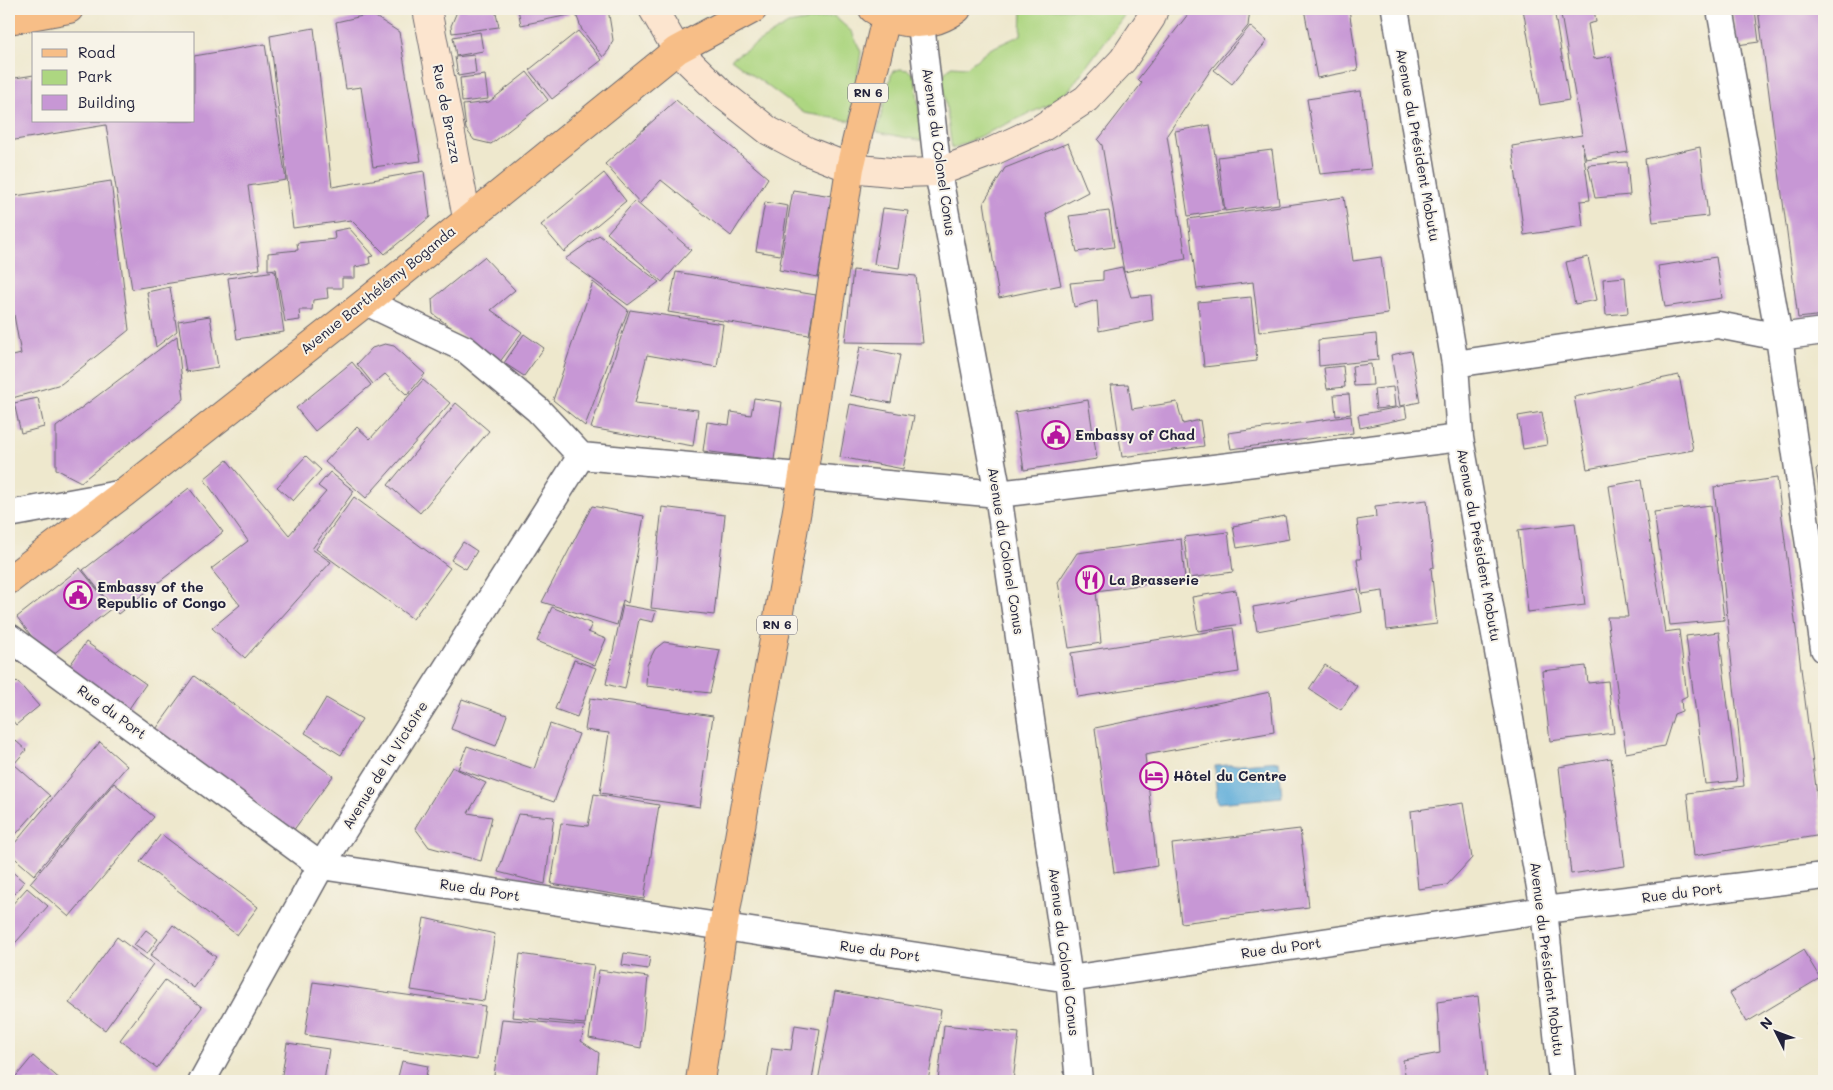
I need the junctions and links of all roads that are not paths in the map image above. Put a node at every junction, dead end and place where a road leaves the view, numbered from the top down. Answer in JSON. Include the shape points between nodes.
{"nodes":[{"id":1,"x":70,"y":9,"type":"edge"},
{"id":2,"x":428,"y":9,"type":"edge"},
{"id":3,"x":652,"y":9,"type":"edge"},
{"id":4,"x":753,"y":9,"type":"edge"},
{"id":5,"x":957,"y":9,"type":"edge"},
{"id":6,"x":1154,"y":9,"type":"edge"},
{"id":7,"x":1395,"y":9,"type":"edge"},
{"id":8,"x":1720,"y":9,"type":"edge"},
{"id":9,"x":879,"y":13,"type":"edge"},
{"id":10,"x":9,"y":20,"type":"edge"},
{"id":11,"x":921,"y":24,"type":"junction"},
{"id":12,"x":677,"y":50,"type":"junction"},
{"id":13,"x":850,"y":168,"type":"junction"},
{"id":14,"x":938,"y":172,"type":"junction"},
{"id":15,"x":467,"y":218,"type":"junction"},
{"id":16,"x":366,"y":302,"type":"junction"},
{"id":17,"x":1824,"y":330,"type":"edge"},
{"id":18,"x":1779,"y":337,"type":"junction"},
{"id":19,"x":1455,"y":364,"type":"junction"},
{"id":20,"x":1460,"y":438,"type":"junction"},
{"id":21,"x":581,"y":456,"type":"junction"},
{"id":22,"x":803,"y":476,"type":"junction"},
{"id":23,"x":124,"y":493,"type":"junction"},
{"id":24,"x":998,"y":494,"type":"junction"},
{"id":25,"x":9,"y":514,"type":"edge"},
{"id":26,"x":9,"y":580,"type":"edge"},
{"id":27,"x":9,"y":637,"type":"edge"},
{"id":28,"x":1824,"y":649,"type":"edge"},
{"id":29,"x":321,"y":866,"type":"junction"},
{"id":30,"x":1824,"y":876,"type":"edge"},
{"id":31,"x":1544,"y":910,"type":"junction"},
{"id":32,"x":723,"y":928,"type":"junction"},
{"id":33,"x":1070,"y":979,"type":"junction"},
{"id":34,"x":202,"y":1081,"type":"edge"},
{"id":35,"x":700,"y":1081,"type":"edge"},
{"id":36,"x":1079,"y":1081,"type":"edge"},
{"id":37,"x":1562,"y":1081,"type":"edge"}],
"edges":[{"from":1,"to":10,"type":"main road"},
{"from":2,"to":15,"type":"street","name":"Rue de Brazza"},
{"from":3,"to":12,"type":"street"},
{"from":4,"to":12,"type":"main road","name":"Avenue Barthélémy Boganda"},
{"from":5,"to":11,"type":"main road","via":[[947,17]]},
{"from":6,"to":14,"type":"street","via":[[1123,60],[1086,99],[1040,129],[990,153]]},
{"from":7,"to":19,"type":"street","name":"Avenue du Président Mobutu"},
{"from":8,"to":18,"type":"street"},
{"from":9,"to":11,"type":"main road","via":[[903,23]]},
{"from":9,"to":13,"type":"main road","number":"RN 6"},
{"from":11,"to":14,"type":"street","name":"Avenue du Colonel Conus"},
{"from":12,"to":13,"type":"street","via":[[721,93],[769,131]]},
{"from":12,"to":15,"type":"main road","name":"Avenue Barthélémy Boganda"},
{"from":13,"to":14,"type":"street","via":[[901,173]]},
{"from":13,"to":22,"type":"main road","number":"RN 6"},
{"from":14,"to":24,"type":"street","name":"Avenue du Colonel Conus"},
{"from":15,"to":16,"type":"main road","name":"Avenue Barthélémy Boganda"},
{"from":16,"to":21,"type":"street","via":[[465,349],[538,410]]},
{"from":16,"to":23,"type":"main road","name":"Avenue Barthélémy Boganda"},
{"from":17,"to":18,"type":"street"},
{"from":18,"to":19,"type":"street","via":[[1718,325]]},
{"from":18,"to":28,"type":"street"},
{"from":19,"to":20,"type":"street","name":"Avenue du Président Mobutu"},
{"from":20,"to":24,"type":"street"},
{"from":20,"to":31,"type":"street","name":"Avenue du Président Mobutu"},
{"from":21,"to":22,"type":"street"},
{"from":21,"to":29,"type":"street","name":"Avenue de la Victoire"},
{"from":22,"to":24,"type":"street"},
{"from":22,"to":32,"type":"main road","number":"RN 6"},
{"from":23,"to":25,"type":"street"},
{"from":23,"to":26,"type":"main road","name":"Avenue Barthélémy Boganda"},
{"from":24,"to":33,"type":"street","name":"Avenue du Colonel Conus"},
{"from":27,"to":29,"type":"street","name":"Rue du Port"},
{"from":29,"to":32,"type":"street","name":"Rue du Port"},
{"from":29,"to":34,"type":"street","name":"Avenue de la Victoire"},
{"from":30,"to":31,"type":"street","name":"Rue du Port"},
{"from":31,"to":33,"type":"street","name":"Rue du Port"},
{"from":31,"to":37,"type":"street","name":"Avenue du Président Mobutu"},
{"from":32,"to":33,"type":"street","name":"Rue du Port"},
{"from":32,"to":35,"type":"main road","number":"RN 6"},
{"from":33,"to":36,"type":"street","name":"Avenue du Colonel Conus"}]}
